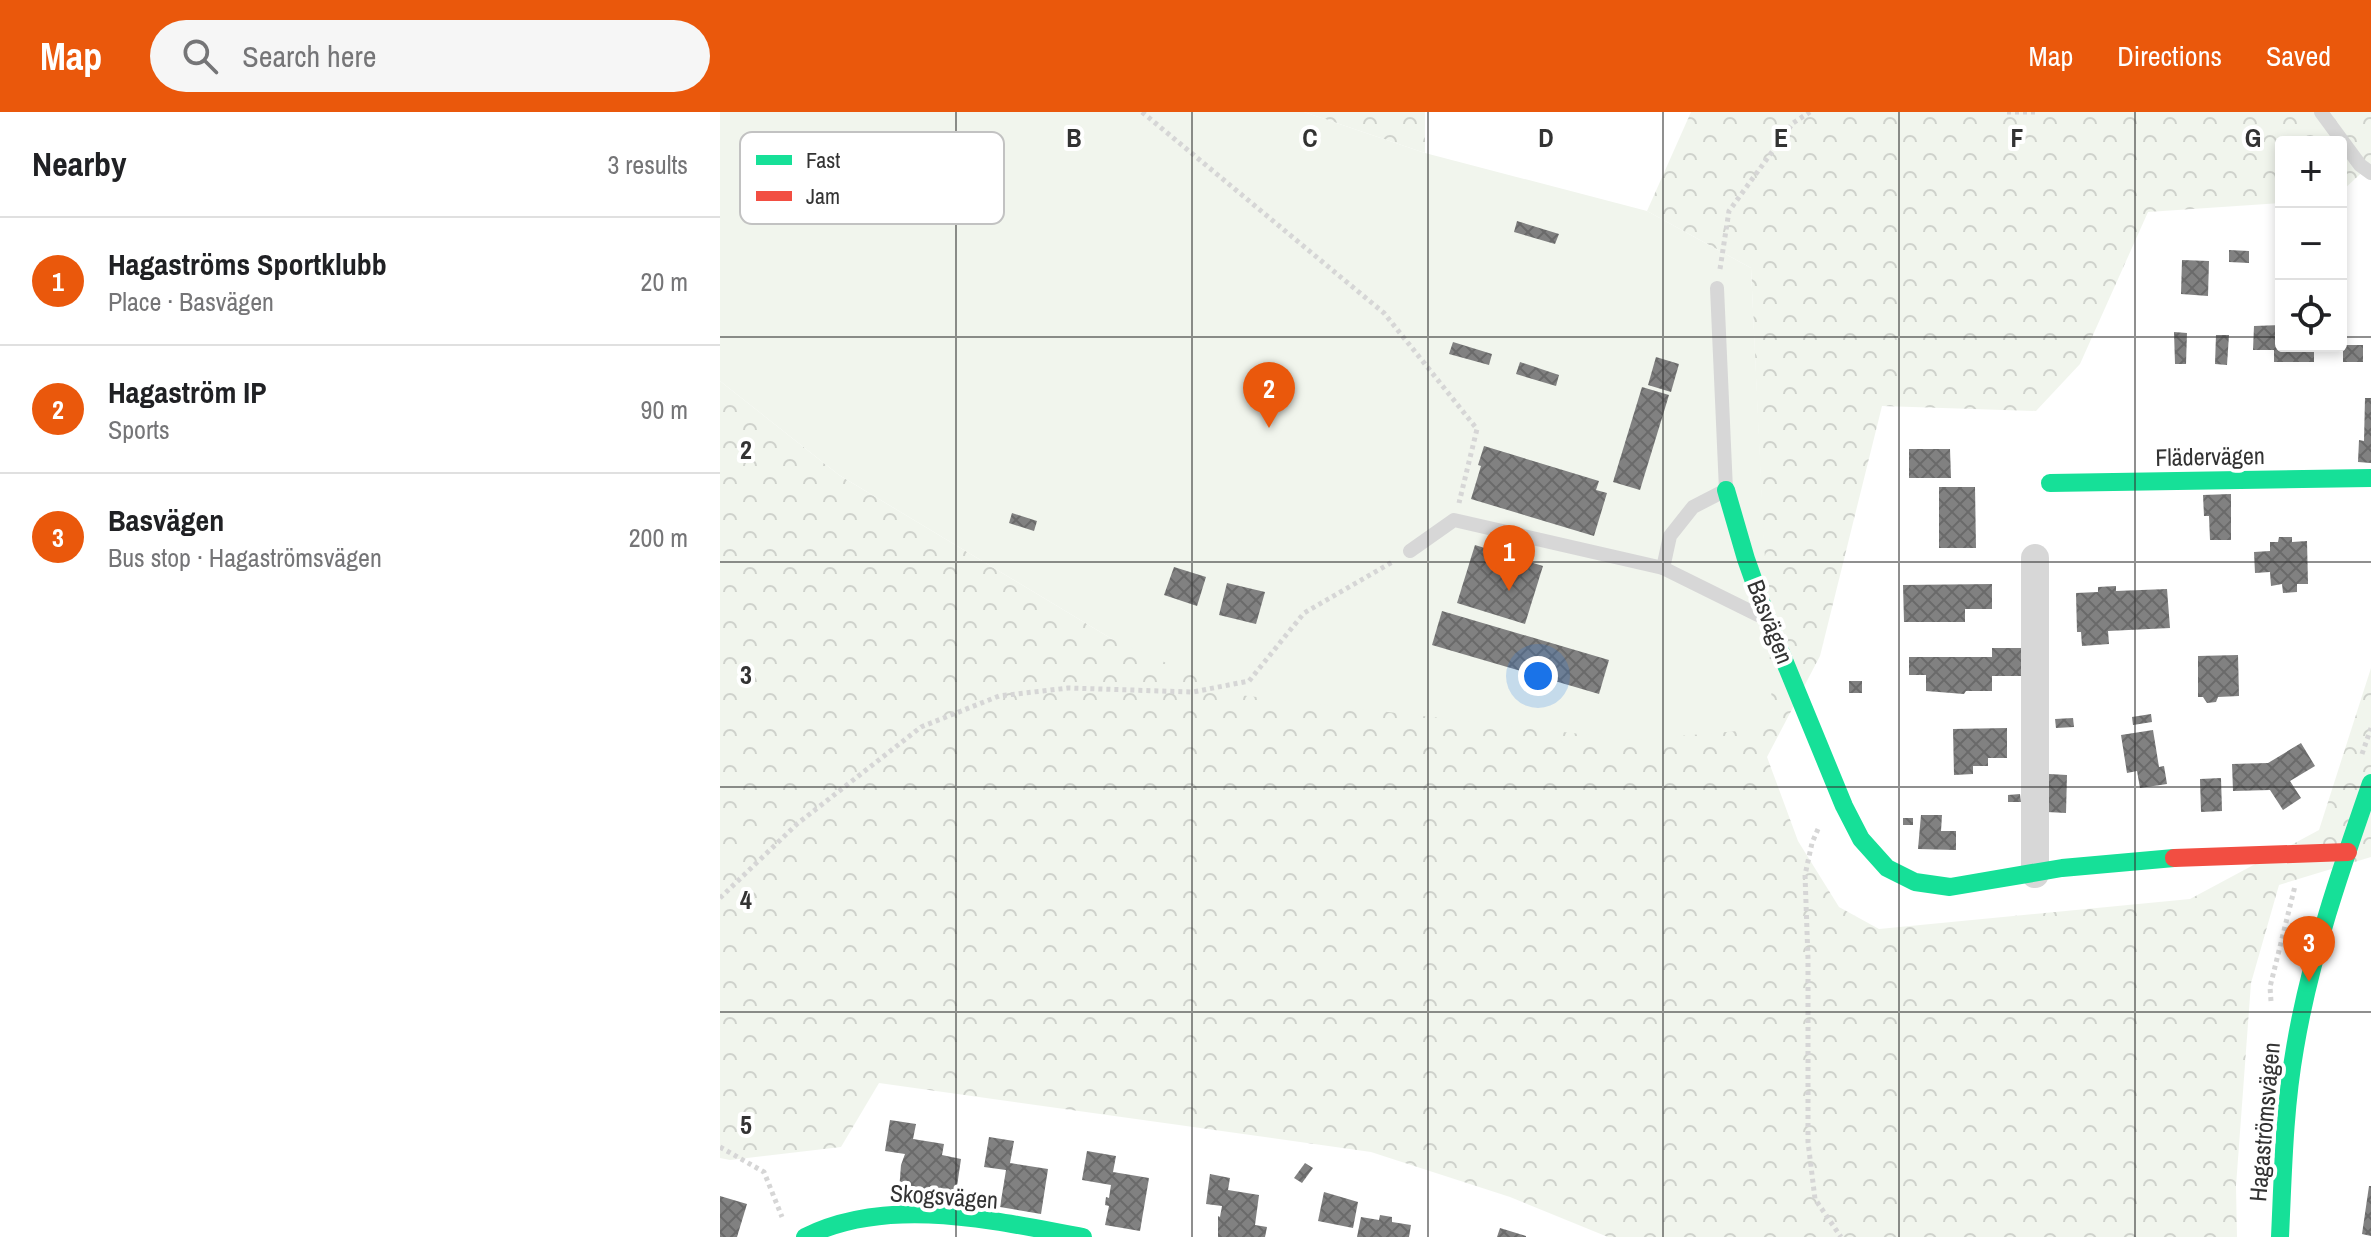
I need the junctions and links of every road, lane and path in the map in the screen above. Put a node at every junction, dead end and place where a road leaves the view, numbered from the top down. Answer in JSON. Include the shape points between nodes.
{"nodes":[{"id":1,"x":1142,"y":112,"type":"edge"},
{"id":2,"x":1810,"y":112,"type":"edge"},
{"id":3,"x":2007,"y":112,"type":"edge"},
{"id":4,"x":2036,"y":112,"type":"edge"},
{"id":5,"x":2321,"y":112,"type":"edge"},
{"id":6,"x":2371,"y":173,"type":"edge"},
{"id":7,"x":1717,"y":288,"type":"joint"},
{"id":8,"x":2371,"y":478,"type":"edge"},
{"id":9,"x":2050,"y":483,"type":"dead end"},
{"id":10,"x":1726,"y":490,"type":"junction"},
{"id":11,"x":1454,"y":520,"type":"junction"},
{"id":12,"x":1410,"y":551,"type":"joint"},
{"id":13,"x":2035,"y":558,"type":"dead end"},
{"id":14,"x":1663,"y":568,"type":"junction"},
{"id":15,"x":1768,"y":621,"type":"junction"},
{"id":16,"x":2371,"y":783,"type":"edge"},
{"id":17,"x":1844,"y":806,"type":"junction"},
{"id":18,"x":2348,"y":852,"type":"junction"},
{"id":19,"x":2035,"y":874,"type":"junction"},
{"id":20,"x":720,"y":898,"type":"edge"},
{"id":21,"x":720,"y":1147,"type":"edge"},
{"id":22,"x":784,"y":1224,"type":"dead end"},
{"id":23,"x":805,"y":1237,"type":"edge"},
{"id":24,"x":1083,"y":1237,"type":"edge"},
{"id":25,"x":1841,"y":1237,"type":"edge"},
{"id":26,"x":2280,"y":1237,"type":"edge"}],
"edges":[{"from":1,"to":11,"type":"path","via":[[1384,313],[1477,429]]},
{"from":2,"to":7,"type":"path","via":[[1793,123],[1729,211]]},
{"from":3,"to":4,"type":"path"},
{"from":5,"to":6,"type":"lane"},
{"from":7,"to":10,"type":"lane"},
{"from":8,"to":9,"type":"street","name":"Flädervägen"},
{"from":10,"to":14,"type":"lane","via":[[1693,507],[1670,536]]},
{"from":10,"to":15,"type":"street","name":"Basvägen"},
{"from":11,"to":12,"type":"lane"},
{"from":11,"to":14,"type":"lane"},
{"from":12,"to":20,"type":"path","via":[[1304,613],[1249,681],[1193,692],[1068,688],[999,696],[921,727],[797,824]]},
{"from":13,"to":19,"type":"street"},
{"from":14,"to":15,"type":"lane"},
{"from":15,"to":17,"type":"street","name":"Basvägen"},
{"from":16,"to":18,"type":"street","name":"Hagaströmsvägen"},
{"from":17,"to":19,"type":"street","name":"Basvägen","via":[[1876,858],[1915,882],[1950,887]]},
{"from":17,"to":25,"type":"path","via":[[1823,819],[1805,875],[1808,1142],[1815,1199]]},
{"from":18,"to":19,"type":"street","name":"Basvägen","via":[[2180,857]]},
{"from":18,"to":26,"type":"street","name":"Hagaströmsvägen","via":[[2295,1046]]},
{"from":21,"to":22,"type":"path","via":[[764,1172]]},
{"from":23,"to":24,"type":"street","name":"Skogsvägen","via":[[817,1228],[851,1219],[898,1213]]}]}
